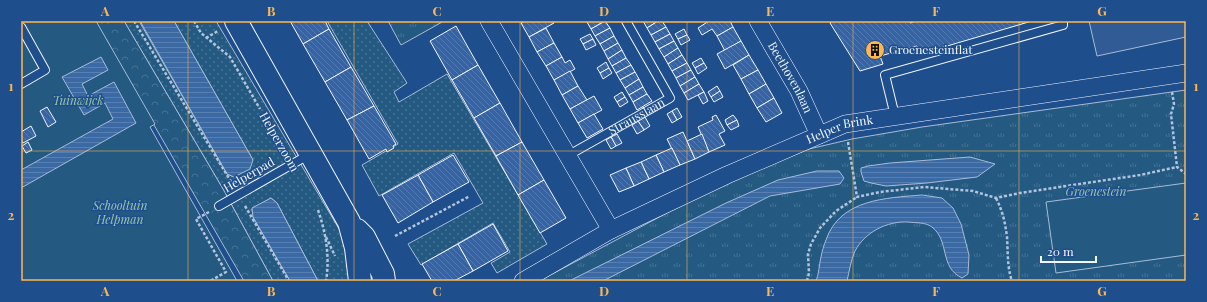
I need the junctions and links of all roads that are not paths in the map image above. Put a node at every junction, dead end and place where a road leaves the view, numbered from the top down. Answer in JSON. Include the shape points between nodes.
{"nodes":[{"id":1,"x":489,"y":21,"type":"edge"},
{"id":2,"x":626,"y":21,"type":"edge"},
{"id":3,"x":758,"y":21,"type":"edge"},
{"id":4,"x":1063,"y":21,"type":"edge"},
{"id":5,"x":228,"y":26,"type":"edge"},
{"id":6,"x":21,"y":27,"type":"edge"},
{"id":7,"x":1178,"y":74,"type":"edge"},
{"id":8,"x":21,"y":84,"type":"edge"},
{"id":9,"x":895,"y":116,"type":"junction"},
{"id":10,"x":819,"y":135,"type":"junction"},
{"id":11,"x":311,"y":153,"type":"junction"},
{"id":12,"x":567,"y":156,"type":"junction"},
{"id":13,"x":219,"y":206,"type":"road end"},
{"id":14,"x":349,"y":222,"type":"junction"},
{"id":15,"x":611,"y":230,"type":"junction"},
{"id":16,"x":360,"y":281,"type":"edge"},
{"id":17,"x":384,"y":281,"type":"edge"},
{"id":18,"x":523,"y":281,"type":"edge"}],
"edges":[{"from":1,"to":12,"type":"street"},
{"from":2,"to":12,"type":"lane","name":"Strausslaan","via":[[670,98]]},
{"from":3,"to":10,"type":"street","name":"Beethovenlaan","via":[[799,91]]},
{"from":4,"to":9,"type":"lane","via":[[1063,25],[885,76]]},
{"from":5,"to":11,"type":"street","name":"Helperzoom"},
{"from":6,"to":8,"type":"lane","via":[[45,70]]},
{"from":7,"to":9,"type":"street","name":"Helper Brink"},
{"from":9,"to":10,"type":"street","name":"Helper Brink","via":[[845,124]]},
{"from":10,"to":15,"type":"street","name":"Helper Brink"},
{"from":11,"to":13,"type":"lane","name":"Helperpad"},
{"from":11,"to":14,"type":"street","name":"Helperzoom"},
{"from":12,"to":15,"type":"street"},
{"from":14,"to":16,"type":"street","name":"Helperzoom","via":[[356,248]]},
{"from":14,"to":17,"type":"street","name":"Helperzoom","via":[[364,237]]},
{"from":15,"to":18,"type":"street","name":"Helper Brink"}]}
